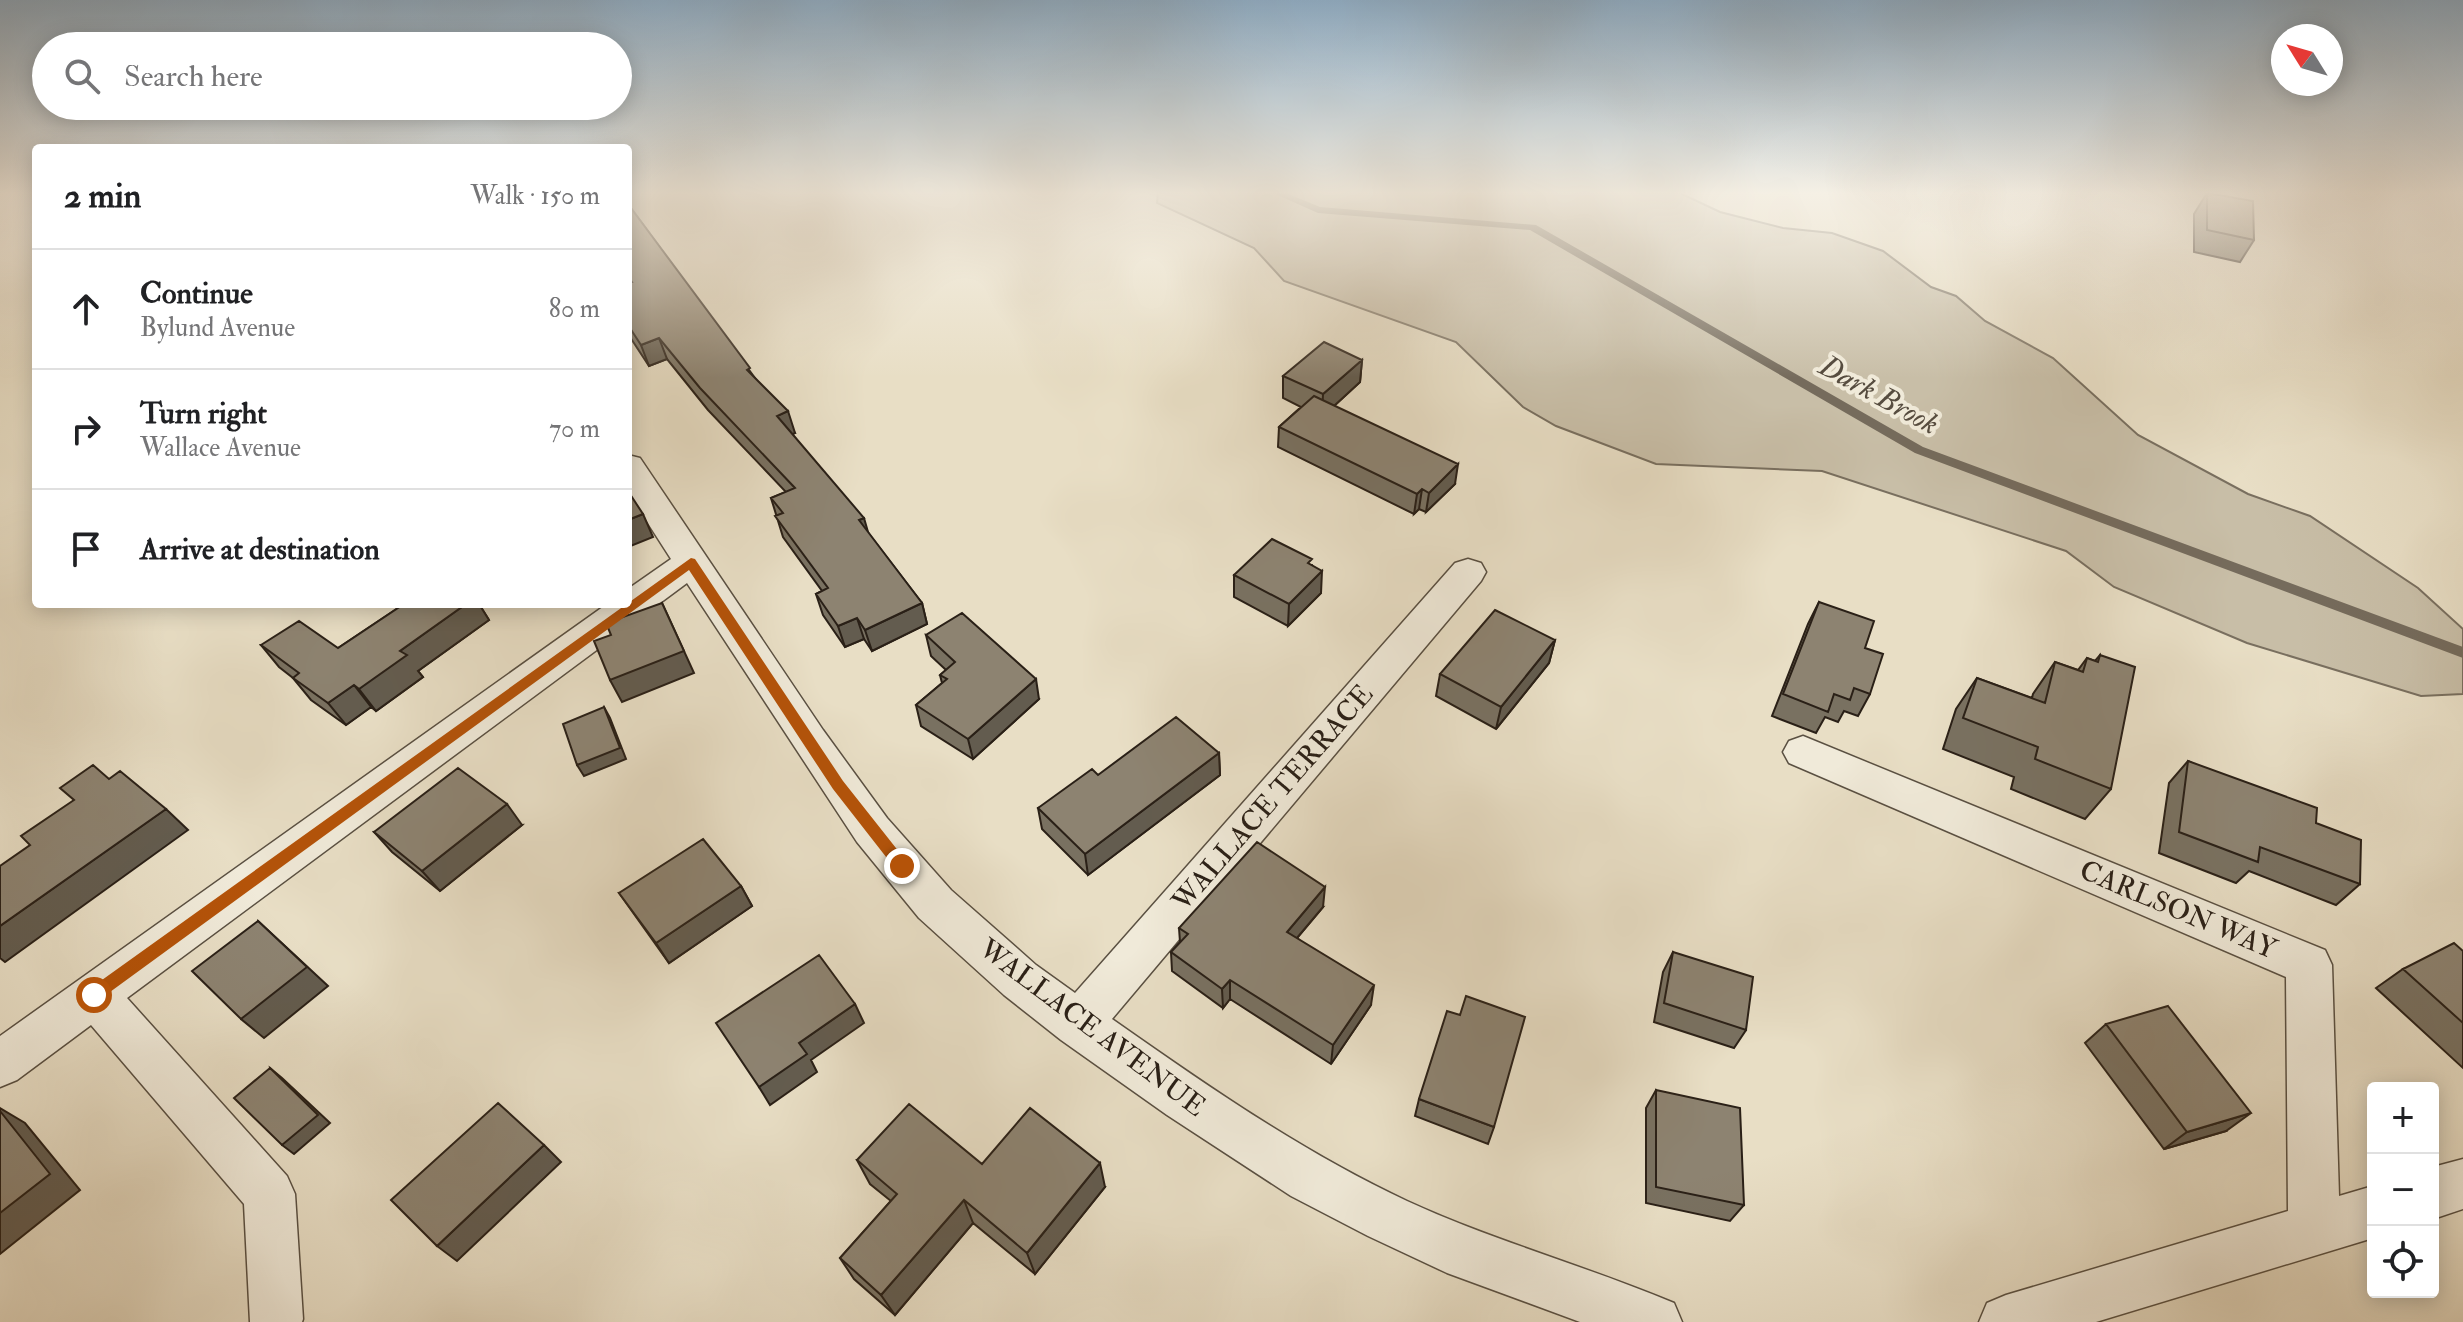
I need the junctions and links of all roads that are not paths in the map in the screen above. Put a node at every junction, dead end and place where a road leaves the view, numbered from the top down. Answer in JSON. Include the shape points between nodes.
{"nodes":[{"id":1,"x":632,"y":472,"type":"edge"},
{"id":2,"x":691,"y":562,"type":"junction"},
{"id":3,"x":1468,"y":572,"type":"dead end"},
{"id":4,"x":632,"y":605,"type":"edge"},
{"id":5,"x":628,"y":608,"type":"edge"},
{"id":6,"x":1803,"y":752,"type":"dead end"},
{"id":7,"x":94,"y":995,"type":"junction"},
{"id":8,"x":1078,"y":1024,"type":"junction"},
{"id":9,"x":0,"y":1064,"type":"edge"},
{"id":10,"x":2463,"y":1184,"type":"edge"},
{"id":11,"x":2439,"y":1191,"type":"edge"},
{"id":12,"x":2367,"y":1214,"type":"edge"},
{"id":13,"x":2314,"y":1230,"type":"junction"},
{"id":14,"x":276,"y":1319,"type":"dead end"},
{"id":15,"x":1655,"y":1322,"type":"edge"},
{"id":16,"x":2006,"y":1322,"type":"edge"}],
"edges":[{"from":1,"to":2,"type":"street","name":"WALLACE AVENUE"},
{"from":2,"to":4,"type":"street"},
{"from":2,"to":8,"type":"street","name":"WALLACE AVENUE","via":[[838,785],[902,866],[972,940]]},
{"from":3,"to":8,"type":"street","name":"WALLACE TERRACE"},
{"from":5,"to":7,"type":"street"},
{"from":6,"to":13,"type":"street","name":"CARLSON WAY","via":[[2309,965]]},
{"from":7,"to":9,"type":"street"},
{"from":7,"to":14,"type":"street","via":[[269,1194]]},
{"from":8,"to":15,"type":"street","name":"WALLACE AVENUE","via":[[1244,1139],[1386,1218],[1466,1254]]},
{"from":10,"to":11,"type":"street"},
{"from":12,"to":13,"type":"street"},
{"from":13,"to":16,"type":"street"}]}
